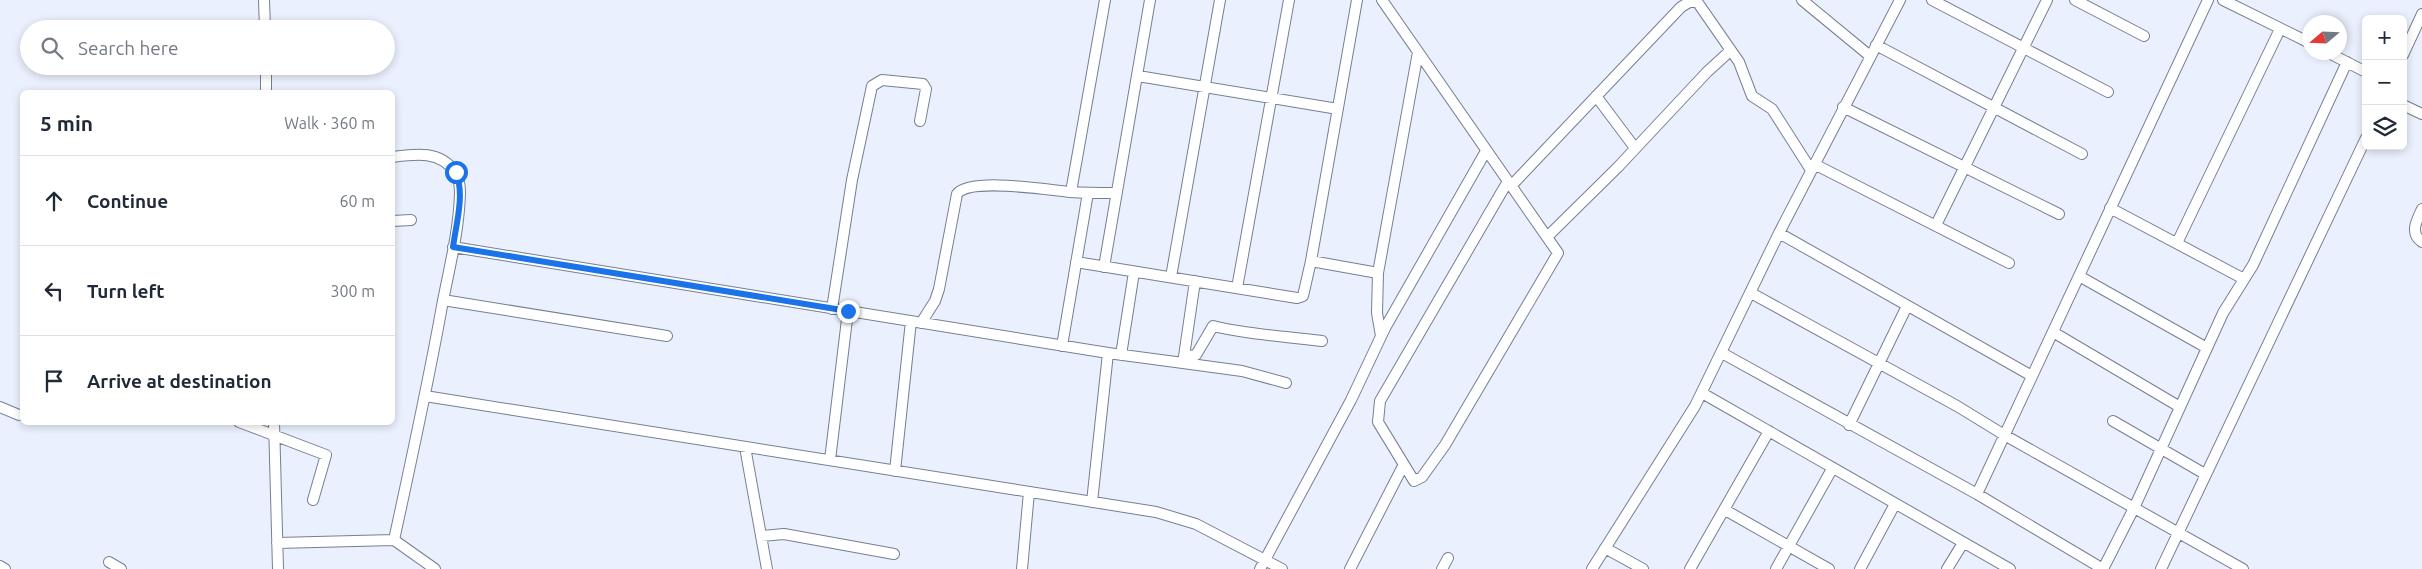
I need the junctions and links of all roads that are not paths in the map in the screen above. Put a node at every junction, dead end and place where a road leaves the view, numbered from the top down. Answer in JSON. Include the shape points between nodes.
{"nodes":[{"id":1,"x":264,"y":0,"type":"edge"},
{"id":2,"x":1105,"y":0,"type":"edge"},
{"id":3,"x":1150,"y":0,"type":"edge"},
{"id":4,"x":1220,"y":0,"type":"edge"},
{"id":5,"x":1289,"y":0,"type":"edge"},
{"id":6,"x":1357,"y":0,"type":"edge"},
{"id":7,"x":1396,"y":0,"type":"edge"},
{"id":8,"x":1802,"y":0,"type":"edge"},
{"id":9,"x":1900,"y":0,"type":"edge"},
{"id":10,"x":1932,"y":0,"type":"edge"},
{"id":11,"x":2047,"y":0,"type":"edge"},
{"id":12,"x":2075,"y":0,"type":"edge"},
{"id":13,"x":2208,"y":0,"type":"edge"},
{"id":14,"x":2223,"y":0,"type":"edge"},
{"id":15,"x":1385,"y":4,"type":"edge"},
{"id":16,"x":265,"y":20,"type":"edge"},
{"id":17,"x":2420,"y":21,"type":"edge"},
{"id":18,"x":2280,"y":29,"type":"junction"},
{"id":19,"x":2144,"y":36,"type":"dead end"},
{"id":20,"x":2302,"y":40,"type":"edge"},
{"id":21,"x":1876,"y":45,"type":"junction"},
{"id":22,"x":2407,"y":46,"type":"edge"},
{"id":23,"x":2024,"y":48,"type":"junction"},
{"id":24,"x":1730,"y":51,"type":"junction"},
{"id":25,"x":1418,"y":52,"type":"junction"},
{"id":26,"x":1870,"y":56,"type":"junction"},
{"id":27,"x":2343,"y":60,"type":"edge"},
{"id":28,"x":2347,"y":62,"type":"junction"},
{"id":29,"x":2362,"y":70,"type":"edge"},
{"id":30,"x":266,"y":75,"type":"edge"},
{"id":31,"x":1138,"y":76,"type":"junction"},
{"id":32,"x":1204,"y":87,"type":"junction"},
{"id":33,"x":266,"y":90,"type":"edge"},
{"id":34,"x":2108,"y":92,"type":"dead end"},
{"id":35,"x":1596,"y":96,"type":"junction"},
{"id":36,"x":1272,"y":98,"type":"junction"},
{"id":37,"x":1843,"y":107,"type":"junction"},
{"id":38,"x":1994,"y":107,"type":"junction"},
{"id":39,"x":2407,"y":107,"type":"edge"},
{"id":40,"x":1338,"y":110,"type":"junction"},
{"id":41,"x":2422,"y":114,"type":"edge"},
{"id":42,"x":920,"y":121,"type":"dead end"},
{"id":43,"x":2362,"y":146,"type":"edge"},
{"id":44,"x":1635,"y":148,"type":"junction"},
{"id":45,"x":1486,"y":151,"type":"junction"},
{"id":46,"x":2082,"y":154,"type":"dead end"},
{"id":47,"x":395,"y":157,"type":"edge"},
{"id":48,"x":1964,"y":166,"type":"junction"},
{"id":49,"x":1813,"y":167,"type":"junction"},
{"id":50,"x":1510,"y":183,"type":"junction"},
{"id":51,"x":1071,"y":192,"type":"junction"},
{"id":52,"x":1088,"y":193,"type":"junction"},
{"id":53,"x":1116,"y":193,"type":"junction"},
{"id":54,"x":2110,"y":208,"type":"junction"},
{"id":55,"x":2422,"y":209,"type":"edge"},
{"id":56,"x":2059,"y":214,"type":"dead end"},
{"id":57,"x":411,"y":220,"type":"dead end"},
{"id":58,"x":395,"y":221,"type":"edge"},
{"id":59,"x":1936,"y":225,"type":"junction"},
{"id":60,"x":1779,"y":234,"type":"junction"},
{"id":61,"x":1548,"y":236,"type":"junction"},
{"id":62,"x":2422,"y":242,"type":"edge"},
{"id":63,"x":2177,"y":243,"type":"junction"},
{"id":64,"x":453,"y":247,"type":"junction"},
{"id":65,"x":1311,"y":261,"type":"junction"},
{"id":66,"x":1076,"y":262,"type":"junction"},
{"id":67,"x":2008,"y":263,"type":"dead end"},
{"id":68,"x":1104,"y":267,"type":"junction"},
{"id":69,"x":1134,"y":272,"type":"junction"},
{"id":70,"x":1378,"y":273,"type":"junction"},
{"id":71,"x":2079,"y":276,"type":"junction"},
{"id":72,"x":1171,"y":277,"type":"junction"},
{"id":73,"x":2244,"y":279,"type":"junction"},
{"id":74,"x":1196,"y":281,"type":"junction"},
{"id":75,"x":1236,"y":288,"type":"junction"},
{"id":76,"x":1751,"y":293,"type":"junction"},
{"id":77,"x":443,"y":300,"type":"junction"},
{"id":78,"x":1907,"y":306,"type":"junction"},
{"id":79,"x":832,"y":309,"type":"junction"},
{"id":80,"x":848,"y":311,"type":"junction"},
{"id":81,"x":916,"y":322,"type":"junction"},
{"id":82,"x":2053,"y":332,"type":"junction"},
{"id":83,"x":667,"y":336,"type":"dead end"},
{"id":84,"x":1381,"y":336,"type":"junction"},
{"id":85,"x":1322,"y":341,"type":"dead end"},
{"id":86,"x":1062,"y":346,"type":"junction"},
{"id":87,"x":2207,"y":348,"type":"junction"},
{"id":88,"x":1108,"y":353,"type":"junction"},
{"id":89,"x":1722,"y":354,"type":"junction"},
{"id":90,"x":1121,"y":355,"type":"junction"},
{"id":91,"x":1183,"y":360,"type":"junction"},
{"id":92,"x":1880,"y":365,"type":"junction"},
{"id":93,"x":2032,"y":376,"type":"junction"},
{"id":94,"x":1286,"y":383,"type":"dead end"},
{"id":95,"x":1702,"y":393,"type":"junction"},
{"id":96,"x":425,"y":396,"type":"junction"},
{"id":97,"x":2180,"y":406,"type":"junction"},
{"id":98,"x":0,"y":407,"type":"edge"},
{"id":99,"x":19,"y":414,"type":"dead end"},
{"id":100,"x":2113,"y":421,"type":"dead end"},
{"id":101,"x":248,"y":425,"type":"edge"},
{"id":102,"x":274,"y":425,"type":"edge"},
{"id":103,"x":1850,"y":425,"type":"junction"},
{"id":104,"x":1769,"y":431,"type":"junction"},
{"id":105,"x":274,"y":434,"type":"junction"},
{"id":106,"x":2006,"y":436,"type":"junction"},
{"id":107,"x":744,"y":447,"type":"junction"},
{"id":108,"x":2161,"y":450,"type":"junction"},
{"id":109,"x":830,"y":460,"type":"junction"},
{"id":110,"x":1403,"y":466,"type":"junction"},
{"id":111,"x":1832,"y":468,"type":"junction"},
{"id":112,"x":896,"y":471,"type":"junction"},
{"id":113,"x":2205,"y":474,"type":"junction"},
{"id":114,"x":1029,"y":492,"type":"junction"},
{"id":115,"x":1977,"y":494,"type":"junction"},
{"id":116,"x":313,"y":500,"type":"dead end"},
{"id":117,"x":1092,"y":502,"type":"junction"},
{"id":118,"x":1896,"y":504,"type":"junction"},
{"id":119,"x":2134,"y":508,"type":"junction"},
{"id":120,"x":1725,"y":510,"type":"junction"},
{"id":121,"x":2178,"y":532,"type":"junction"},
{"id":122,"x":761,"y":536,"type":"junction"},
{"id":123,"x":394,"y":540,"type":"junction"},
{"id":124,"x":277,"y":543,"type":"junction"},
{"id":125,"x":1962,"y":543,"type":"junction"},
{"id":126,"x":1790,"y":546,"type":"junction"},
{"id":127,"x":1605,"y":548,"type":"junction"},
{"id":128,"x":894,"y":554,"type":"dead end"},
{"id":129,"x":1448,"y":558,"type":"dead end"},
{"id":130,"x":110,"y":562,"type":"dead end"},
{"id":131,"x":1262,"y":564,"type":"edge"},
{"id":132,"x":0,"y":566,"type":"edge"},
{"id":133,"x":2237,"y":568,"type":"edge"},
{"id":134,"x":4,"y":569,"type":"edge"},
{"id":135,"x":121,"y":569,"type":"edge"},
{"id":136,"x":278,"y":569,"type":"edge"},
{"id":137,"x":435,"y":569,"type":"edge"},
{"id":138,"x":767,"y":569,"type":"edge"},
{"id":139,"x":1022,"y":569,"type":"edge"},
{"id":140,"x":1282,"y":569,"type":"edge"},
{"id":141,"x":1350,"y":569,"type":"edge"},
{"id":142,"x":1442,"y":569,"type":"edge"},
{"id":143,"x":1592,"y":569,"type":"edge"},
{"id":144,"x":1643,"y":569,"type":"edge"},
{"id":145,"x":1690,"y":569,"type":"edge"},
{"id":146,"x":1776,"y":569,"type":"edge"},
{"id":147,"x":1829,"y":569,"type":"edge"},
{"id":148,"x":1860,"y":569,"type":"edge"},
{"id":149,"x":1947,"y":569,"type":"edge"},
{"id":150,"x":2010,"y":569,"type":"edge"},
{"id":151,"x":2103,"y":569,"type":"edge"},
{"id":152,"x":2161,"y":569,"type":"edge"}],
"edges":[{"from":1,"to":16,"type":"street"},
{"from":2,"to":51,"type":"street"},
{"from":3,"to":31,"type":"street"},
{"from":4,"to":32,"type":"street"},
{"from":5,"to":36,"type":"street"},
{"from":6,"to":40,"type":"street"},
{"from":7,"to":15,"type":"street"},
{"from":8,"to":26,"type":"street"},
{"from":9,"to":21,"type":"street"},
{"from":10,"to":23,"type":"street"},
{"from":11,"to":23,"type":"street"},
{"from":12,"to":19,"type":"street"},
{"from":13,"to":54,"type":"street"},
{"from":14,"to":18,"type":"street"},
{"from":15,"to":25,"type":"street"},
{"from":17,"to":22,"type":"street"},
{"from":18,"to":20,"type":"street"},
{"from":18,"to":63,"type":"street"},
{"from":21,"to":26,"type":"street"},
{"from":21,"to":38,"type":"street"},
{"from":23,"to":34,"type":"street"},
{"from":23,"to":38,"type":"street"},
{"from":24,"to":35,"type":"street","via":[[1698,3],[1691,1],[1681,7]]},
{"from":24,"to":44,"type":"street"},
{"from":24,"to":49,"type":"street","via":[[1739,62],[1752,96],[1772,109]]},
{"from":25,"to":45,"type":"street"},
{"from":25,"to":70,"type":"street"},
{"from":26,"to":37,"type":"street"},
{"from":27,"to":28,"type":"street"},
{"from":28,"to":29,"type":"street"},
{"from":28,"to":73,"type":"street","via":[[2286,197]]},
{"from":30,"to":33,"type":"street"},
{"from":31,"to":32,"type":"street"},
{"from":31,"to":53,"type":"street"},
{"from":32,"to":36,"type":"street"},
{"from":32,"to":72,"type":"street"},
{"from":35,"to":44,"type":"street"},
{"from":35,"to":50,"type":"street"},
{"from":36,"to":40,"type":"street"},
{"from":36,"to":75,"type":"street"},
{"from":37,"to":48,"type":"street"},
{"from":37,"to":49,"type":"street"},
{"from":38,"to":46,"type":"street"},
{"from":38,"to":48,"type":"street"},
{"from":39,"to":41,"type":"street"},
{"from":40,"to":65,"type":"street"},
{"from":42,"to":79,"type":"street","via":[[926,89],[923,84],[882,80],[872,86],[852,180]]},
{"from":43,"to":113,"type":"street"},
{"from":44,"to":61,"type":"street"},
{"from":45,"to":50,"type":"street"},
{"from":45,"to":84,"type":"street"},
{"from":47,"to":64,"type":"street","via":[[423,154],[436,157],[456,172],[460,194]]},
{"from":48,"to":56,"type":"street"},
{"from":48,"to":59,"type":"street"},
{"from":49,"to":59,"type":"street"},
{"from":49,"to":60,"type":"street"},
{"from":50,"to":61,"type":"street"},
{"from":50,"to":110,"type":"street","via":[[1380,401],[1378,422]]},
{"from":51,"to":52,"type":"street"},
{"from":51,"to":81,"type":"street","via":[[1014,185],[959,191],[939,289],[935,301]]},
{"from":52,"to":53,"type":"street"},
{"from":52,"to":66,"type":"street"},
{"from":53,"to":68,"type":"street"},
{"from":54,"to":63,"type":"street"},
{"from":54,"to":71,"type":"street"},
{"from":55,"to":62,"type":"street","via":[[2415,225],[2416,234]]},
{"from":57,"to":58,"type":"street"},
{"from":59,"to":67,"type":"street"},
{"from":60,"to":76,"type":"street"},
{"from":60,"to":78,"type":"street"},
{"from":61,"to":110,"type":"street","via":[[1557,256],[1445,445],[1417,481],[1411,479]]},
{"from":63,"to":73,"type":"street"},
{"from":64,"to":77,"type":"street"},
{"from":64,"to":79,"type":"street"},
{"from":65,"to":70,"type":"street"},
{"from":65,"to":75,"type":"street","via":[[1305,291],[1300,298]]},
{"from":66,"to":68,"type":"street"},
{"from":66,"to":86,"type":"street"},
{"from":68,"to":69,"type":"street"},
{"from":69,"to":72,"type":"street"},
{"from":69,"to":90,"type":"street"},
{"from":70,"to":84,"type":"street","via":[[1377,313]]},
{"from":71,"to":82,"type":"street"},
{"from":71,"to":87,"type":"street"},
{"from":72,"to":74,"type":"street"},
{"from":73,"to":87,"type":"street","via":[[2223,312]]},
{"from":74,"to":75,"type":"street"},
{"from":74,"to":91,"type":"street"},
{"from":76,"to":89,"type":"street"},
{"from":76,"to":92,"type":"street"},
{"from":77,"to":83,"type":"street"},
{"from":77,"to":96,"type":"street"},
{"from":78,"to":92,"type":"street"},
{"from":78,"to":93,"type":"street"},
{"from":79,"to":80,"type":"street"},
{"from":80,"to":81,"type":"street"},
{"from":80,"to":109,"type":"street"},
{"from":81,"to":86,"type":"street"},
{"from":81,"to":112,"type":"street"},
{"from":82,"to":93,"type":"street"},
{"from":82,"to":97,"type":"street"},
{"from":84,"to":131,"type":"street","via":[[1351,400]]},
{"from":85,"to":91,"type":"street","via":[[1244,334],[1213,326],[1196,355]]},
{"from":86,"to":88,"type":"street"},
{"from":87,"to":97,"type":"street"},
{"from":88,"to":90,"type":"street"},
{"from":88,"to":117,"type":"street"},
{"from":89,"to":95,"type":"street"},
{"from":89,"to":103,"type":"street"},
{"from":90,"to":91,"type":"street"},
{"from":91,"to":94,"type":"street"},
{"from":92,"to":103,"type":"street"},
{"from":92,"to":106,"type":"street"},
{"from":93,"to":106,"type":"street"},
{"from":95,"to":104,"type":"street"},
{"from":95,"to":127,"type":"street"},
{"from":96,"to":107,"type":"street"},
{"from":96,"to":123,"type":"street"},
{"from":97,"to":108,"type":"street"},
{"from":98,"to":99,"type":"street"},
{"from":100,"to":108,"type":"street"},
{"from":101,"to":105,"type":"street"},
{"from":102,"to":105,"type":"street"},
{"from":103,"to":115,"type":"street"},
{"from":104,"to":111,"type":"street"},
{"from":104,"to":120,"type":"street"},
{"from":105,"to":116,"type":"street","via":[[326,455]]},
{"from":105,"to":124,"type":"street"},
{"from":106,"to":115,"type":"street"},
{"from":106,"to":119,"type":"street"},
{"from":107,"to":109,"type":"street"},
{"from":107,"to":122,"type":"street"},
{"from":108,"to":113,"type":"street"},
{"from":108,"to":119,"type":"street"},
{"from":109,"to":112,"type":"street"},
{"from":110,"to":141,"type":"street"},
{"from":111,"to":118,"type":"street"},
{"from":111,"to":126,"type":"street"},
{"from":112,"to":114,"type":"street"},
{"from":113,"to":121,"type":"street"},
{"from":114,"to":117,"type":"street"},
{"from":114,"to":139,"type":"street"},
{"from":115,"to":151,"type":"street"},
{"from":117,"to":131,"type":"street","via":[[1156,512],[1196,524]]},
{"from":118,"to":125,"type":"street"},
{"from":118,"to":148,"type":"street"},
{"from":119,"to":121,"type":"street"},
{"from":119,"to":151,"type":"street"},
{"from":120,"to":126,"type":"street"},
{"from":120,"to":145,"type":"street"},
{"from":121,"to":133,"type":"street"},
{"from":121,"to":152,"type":"street"},
{"from":122,"to":128,"type":"street","via":[[784,534]]},
{"from":122,"to":138,"type":"street"},
{"from":123,"to":124,"type":"street"},
{"from":123,"to":137,"type":"street"},
{"from":124,"to":136,"type":"street"},
{"from":125,"to":149,"type":"street"},
{"from":125,"to":150,"type":"street"},
{"from":126,"to":146,"type":"street"},
{"from":126,"to":147,"type":"street"},
{"from":127,"to":143,"type":"street"},
{"from":127,"to":144,"type":"street"},
{"from":129,"to":142,"type":"street"},
{"from":130,"to":135,"type":"street"},
{"from":131,"to":140,"type":"street"},
{"from":132,"to":134,"type":"street"}]}
